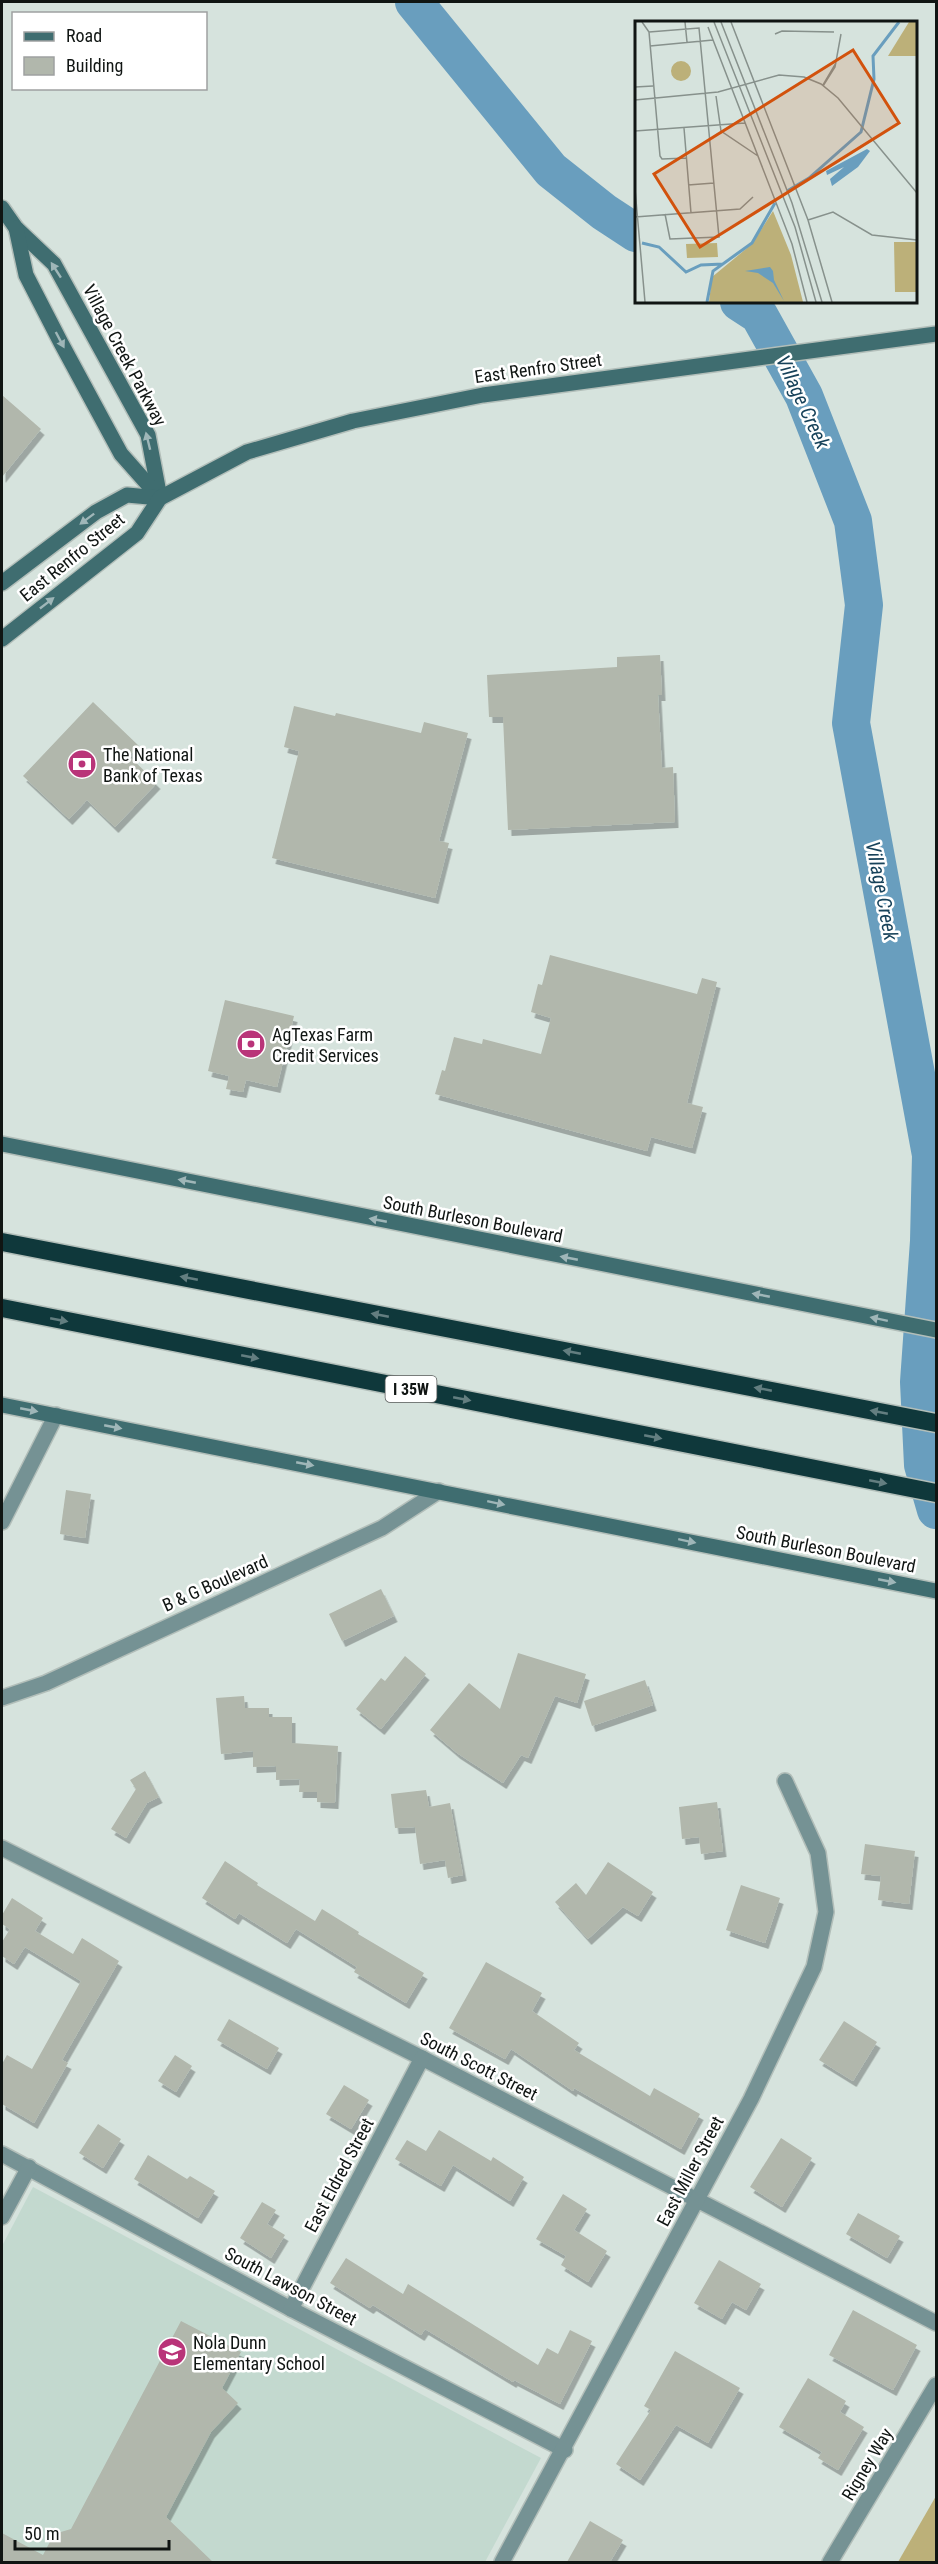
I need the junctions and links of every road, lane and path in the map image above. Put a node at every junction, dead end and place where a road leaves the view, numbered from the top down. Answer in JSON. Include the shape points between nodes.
{"nodes":[{"id":1,"x":2,"y":208,"type":"edge"},
{"id":2,"x":16,"y":228,"type":"junction"},
{"id":3,"x":936,"y":334,"type":"edge"},
{"id":4,"x":160,"y":498,"type":"junction"},
{"id":5,"x":2,"y":583,"type":"edge"},
{"id":6,"x":2,"y":639,"type":"edge"},
{"id":7,"x":2,"y":1144,"type":"edge"},
{"id":8,"x":2,"y":1242,"type":"edge"},
{"id":9,"x":2,"y":1308,"type":"edge"},
{"id":10,"x":936,"y":1330,"type":"edge"},
{"id":11,"x":2,"y":1405,"type":"edge"},
{"id":12,"x":56,"y":1415,"type":"junction"},
{"id":13,"x":936,"y":1424,"type":"edge"},
{"id":14,"x":439,"y":1491,"type":"junction"},
{"id":15,"x":936,"y":1493,"type":"edge"},
{"id":16,"x":2,"y":1522,"type":"edge"},
{"id":17,"x":936,"y":1591,"type":"edge"},
{"id":18,"x":2,"y":1698,"type":"edge"},
{"id":19,"x":785,"y":1781,"type":"dead end"},
{"id":20,"x":2,"y":1848,"type":"edge"},
{"id":21,"x":422,"y":2058,"type":"junction"},
{"id":22,"x":2,"y":2154,"type":"edge"},
{"id":23,"x":29,"y":2167,"type":"junction"},
{"id":24,"x":696,"y":2200,"type":"junction"},
{"id":25,"x":2,"y":2217,"type":"edge"},
{"id":26,"x":291,"y":2309,"type":"junction"},
{"id":27,"x":936,"y":2323,"type":"edge"},
{"id":28,"x":936,"y":2385,"type":"edge"},
{"id":29,"x":565,"y":2450,"type":"junction"},
{"id":30,"x":502,"y":2562,"type":"edge"},
{"id":31,"x":830,"y":2562,"type":"edge"}],
"edges":[{"from":1,"to":2,"type":"main road","name":"Village Creek Parkway"},
{"from":2,"to":4,"type":"main road","name":"Village Creek Parkway","one_way":true,"via":[[26,275],[67,353],[121,454]]},
{"from":4,"to":2,"type":"main road","name":"Village Creek Parkway","one_way":true,"via":[[148,435],[54,264]]},
{"from":3,"to":4,"type":"main road","name":"East Renfro Street","via":[[483,395],[353,421],[247,452]]},
{"from":4,"to":5,"type":"main road","name":"East Renfro Street","one_way":true,"via":[[127,495],[96,512]]},
{"from":6,"to":4,"type":"main road","name":"East Renfro Street","one_way":true,"via":[[137,533]]},
{"from":10,"to":7,"type":"main road","name":"South Burleson Boulevard","one_way":true},
{"from":13,"to":8,"type":"highway","one_way":true},
{"from":9,"to":15,"type":"highway","number":"I 35W","one_way":true},
{"from":11,"to":12,"type":"main road","name":"South Burleson Boulevard","one_way":true},
{"from":12,"to":14,"type":"main road","name":"South Burleson Boulevard","one_way":true},
{"from":12,"to":16,"type":"street"},
{"from":14,"to":17,"type":"main road","name":"South Burleson Boulevard","one_way":true},
{"from":14,"to":18,"type":"street","name":"B & G Boulevard","via":[[381,1528],[46,1683]]},
{"from":19,"to":24,"type":"street","name":"East Miller Street","via":[[818,1853],[826,1912],[814,1967],[751,2099]]},
{"from":20,"to":21,"type":"street","name":"South Scott Street"},
{"from":21,"to":24,"type":"street","name":"South Scott Street"},
{"from":21,"to":26,"type":"street","name":"East Eldred Street"},
{"from":22,"to":23,"type":"street","name":"South Lawson Street"},
{"from":23,"to":25,"type":"street"},
{"from":23,"to":26,"type":"street","name":"South Lawson Street"},
{"from":24,"to":27,"type":"street","name":"South Scott Street"},
{"from":24,"to":29,"type":"street","name":"East Miller Street"},
{"from":26,"to":29,"type":"street","name":"South Lawson Street"},
{"from":28,"to":31,"type":"street","name":"Rigney Way"},
{"from":29,"to":30,"type":"street","name":"East Miller Street"}]}
